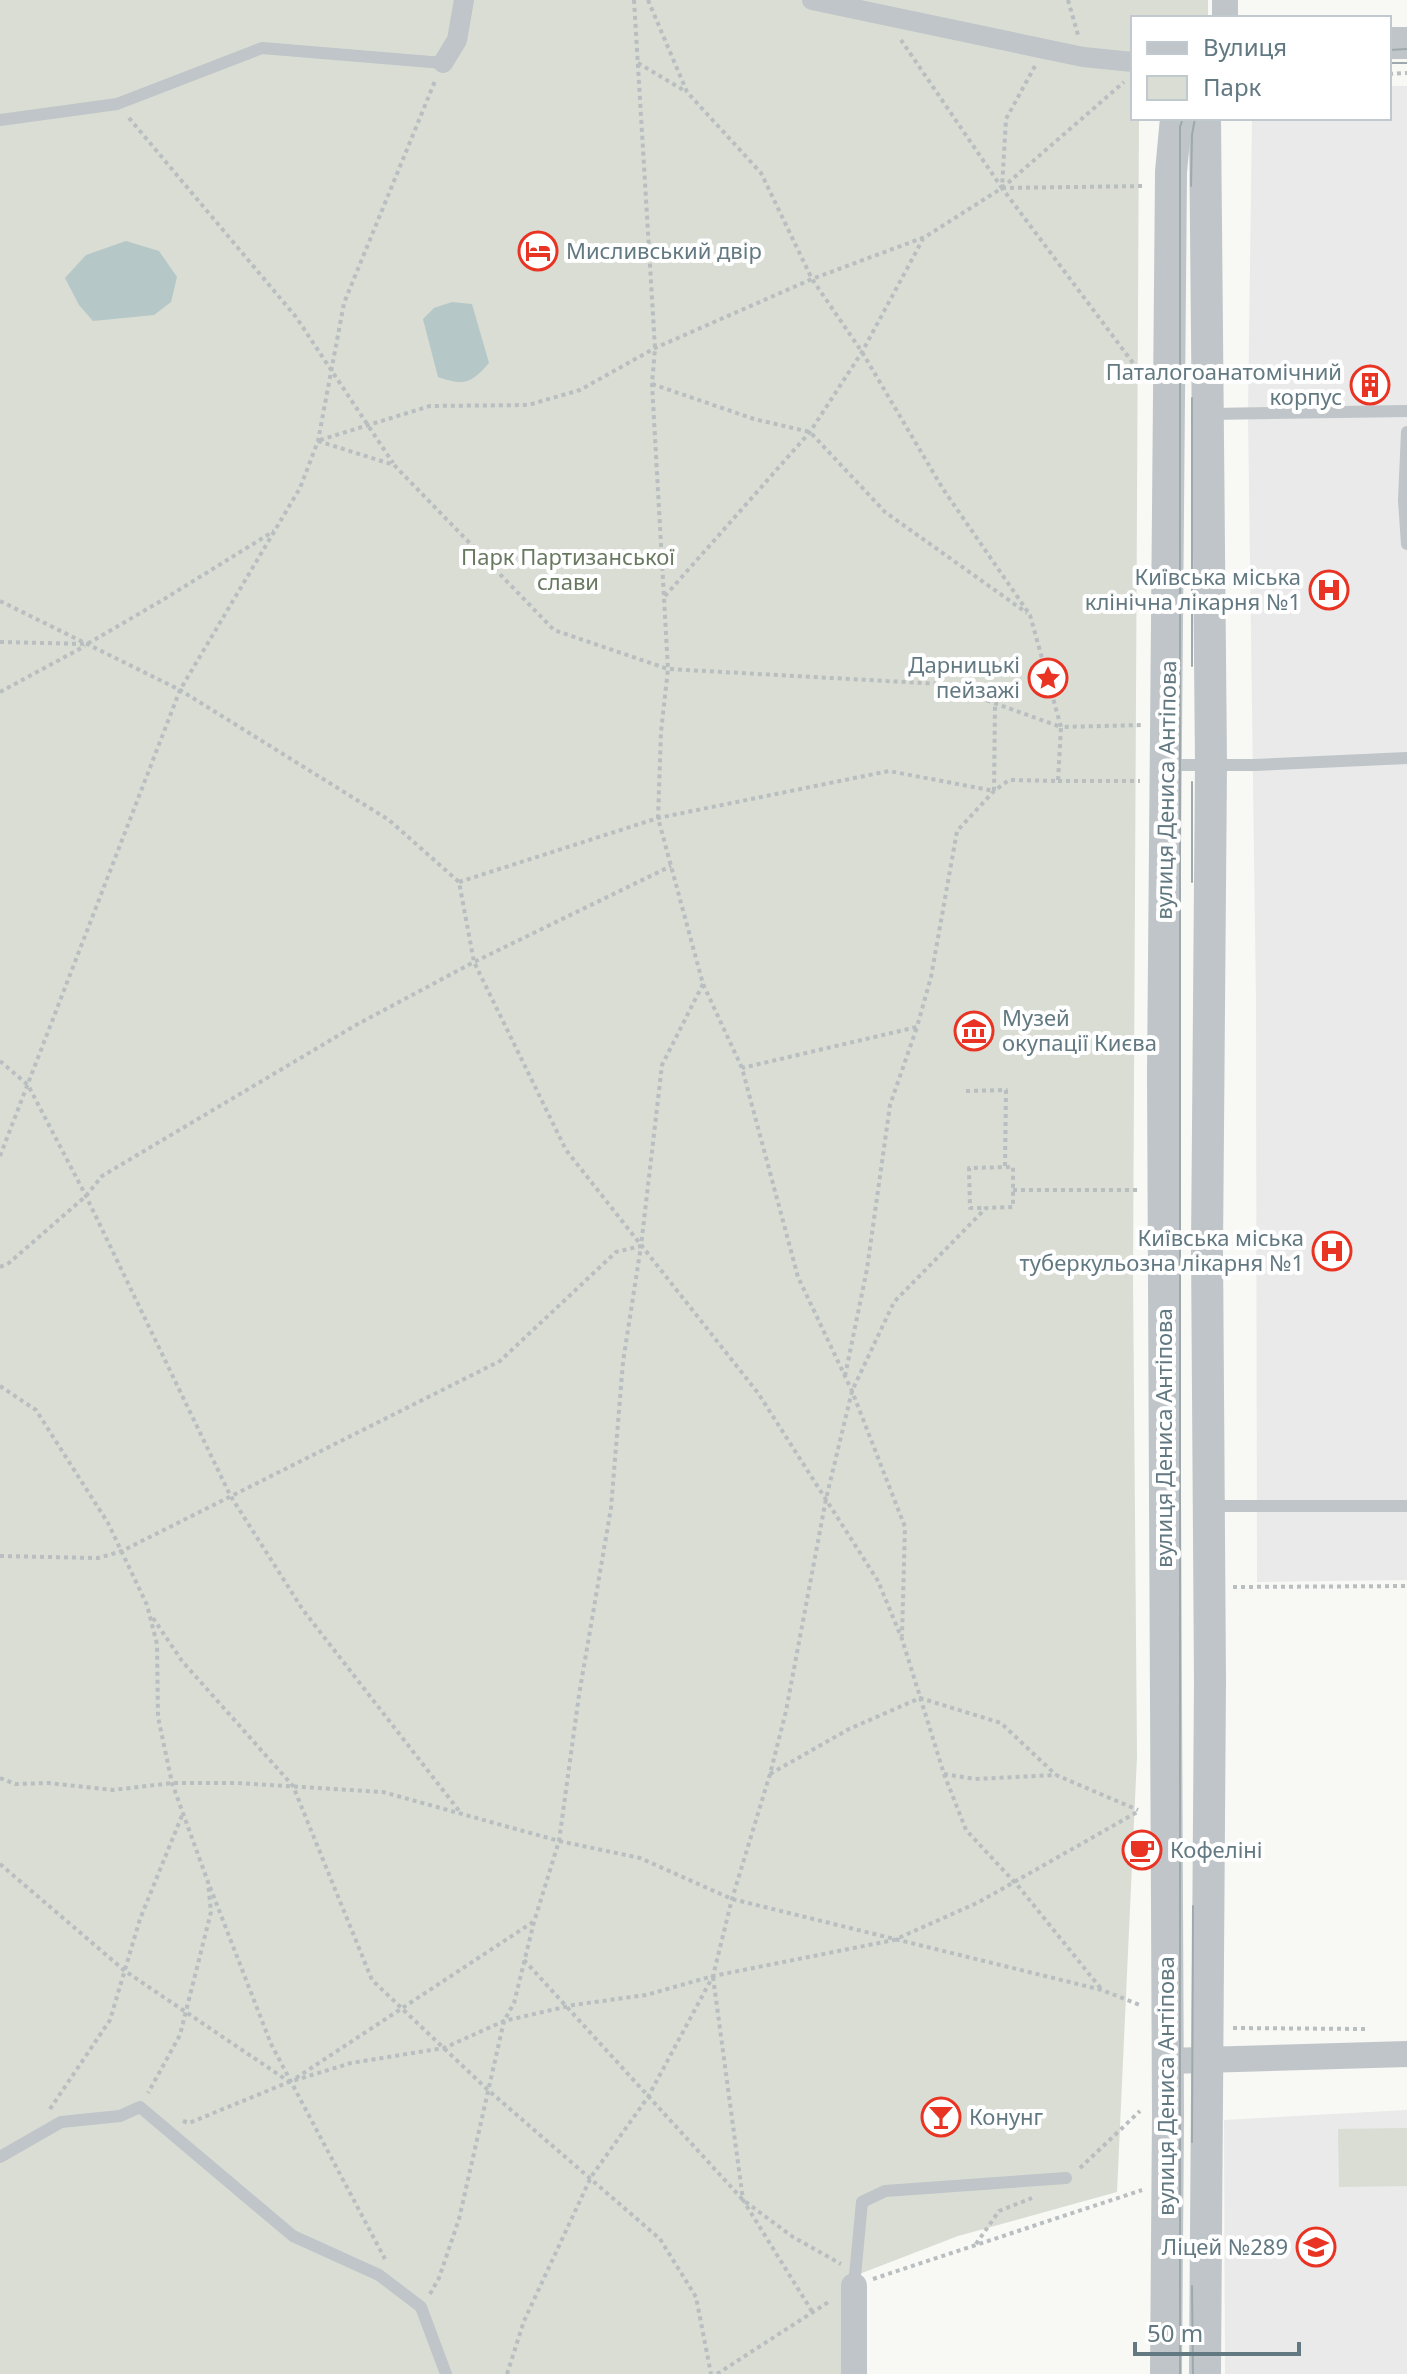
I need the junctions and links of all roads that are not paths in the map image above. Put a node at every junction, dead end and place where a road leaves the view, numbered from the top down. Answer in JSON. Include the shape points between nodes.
{"nodes":[{"id":1,"x":464,"y":0,"type":"edge"},
{"id":2,"x":812,"y":0,"type":"edge"},
{"id":3,"x":1131,"y":62,"type":"edge"},
{"id":4,"x":443,"y":63,"type":"joint"},
{"id":5,"x":0,"y":120,"type":"edge"},
{"id":6,"x":1176,"y":120,"type":"edge"},
{"id":7,"x":1205,"y":120,"type":"edge"},
{"id":8,"x":1407,"y":411,"type":"edge"},
{"id":9,"x":1208,"y":414,"type":"junction"},
{"id":10,"x":1407,"y":432,"type":"edge"},
{"id":11,"x":1407,"y":544,"type":"edge"},
{"id":12,"x":1407,"y":758,"type":"edge"},
{"id":13,"x":1211,"y":765,"type":"junction"},
{"id":14,"x":1156,"y":773,"type":"junction"},
{"id":15,"x":1208,"y":1506,"type":"junction"},
{"id":16,"x":1407,"y":1506,"type":"edge"},
{"id":17,"x":1407,"y":2054,"type":"edge"},
{"id":18,"x":1167,"y":2061,"type":"junction"},
{"id":19,"x":1205,"y":2061,"type":"junction"},
{"id":20,"x":0,"y":2157,"type":"edge"},
{"id":21,"x":1066,"y":2178,"type":"dead end"},
{"id":22,"x":854,"y":2279,"type":"joint"},
{"id":23,"x":446,"y":2374,"type":"edge"},
{"id":24,"x":854,"y":2374,"type":"edge"},
{"id":25,"x":1166,"y":2374,"type":"edge"},
{"id":26,"x":1205,"y":2374,"type":"edge"}],
"edges":[{"from":1,"to":4,"type":"street","via":[[457,40]]},
{"from":2,"to":3,"type":"street","via":[[1083,57]]},
{"from":4,"to":5,"type":"lane","via":[[262,48],[117,104]]},
{"from":6,"to":14,"type":"street","name":"вулиця Дениса Антіпова"},
{"from":7,"to":9,"type":"street","name":"вулиця Дениса Антіпова"},
{"from":8,"to":9,"type":"lane"},
{"from":9,"to":13,"type":"street","name":"вулиця Дениса Антіпова"},
{"from":10,"to":11,"type":"lane"},
{"from":12,"to":13,"type":"lane"},
{"from":13,"to":14,"type":"lane"},
{"from":13,"to":15,"type":"street","name":"вулиця Дениса Антіпова"},
{"from":14,"to":18,"type":"street","name":"вулиця Дениса Антіпова","via":[[1163,1074]]},
{"from":15,"to":16,"type":"lane"},
{"from":15,"to":19,"type":"street","name":"вулиця Дениса Антіпова"},
{"from":17,"to":19,"type":"street"},
{"from":18,"to":19,"type":"street"},
{"from":18,"to":25,"type":"street","name":"вулиця Дениса Антіпова"},
{"from":19,"to":26,"type":"street","name":"вулиця Дениса Антіпова"},
{"from":20,"to":23,"type":"lane","via":[[61,2122],[120,2116],[140,2107],[293,2236],[379,2275],[421,2307]]},
{"from":21,"to":22,"type":"lane","via":[[885,2191],[862,2202]]},
{"from":22,"to":24,"type":"street"}]}
